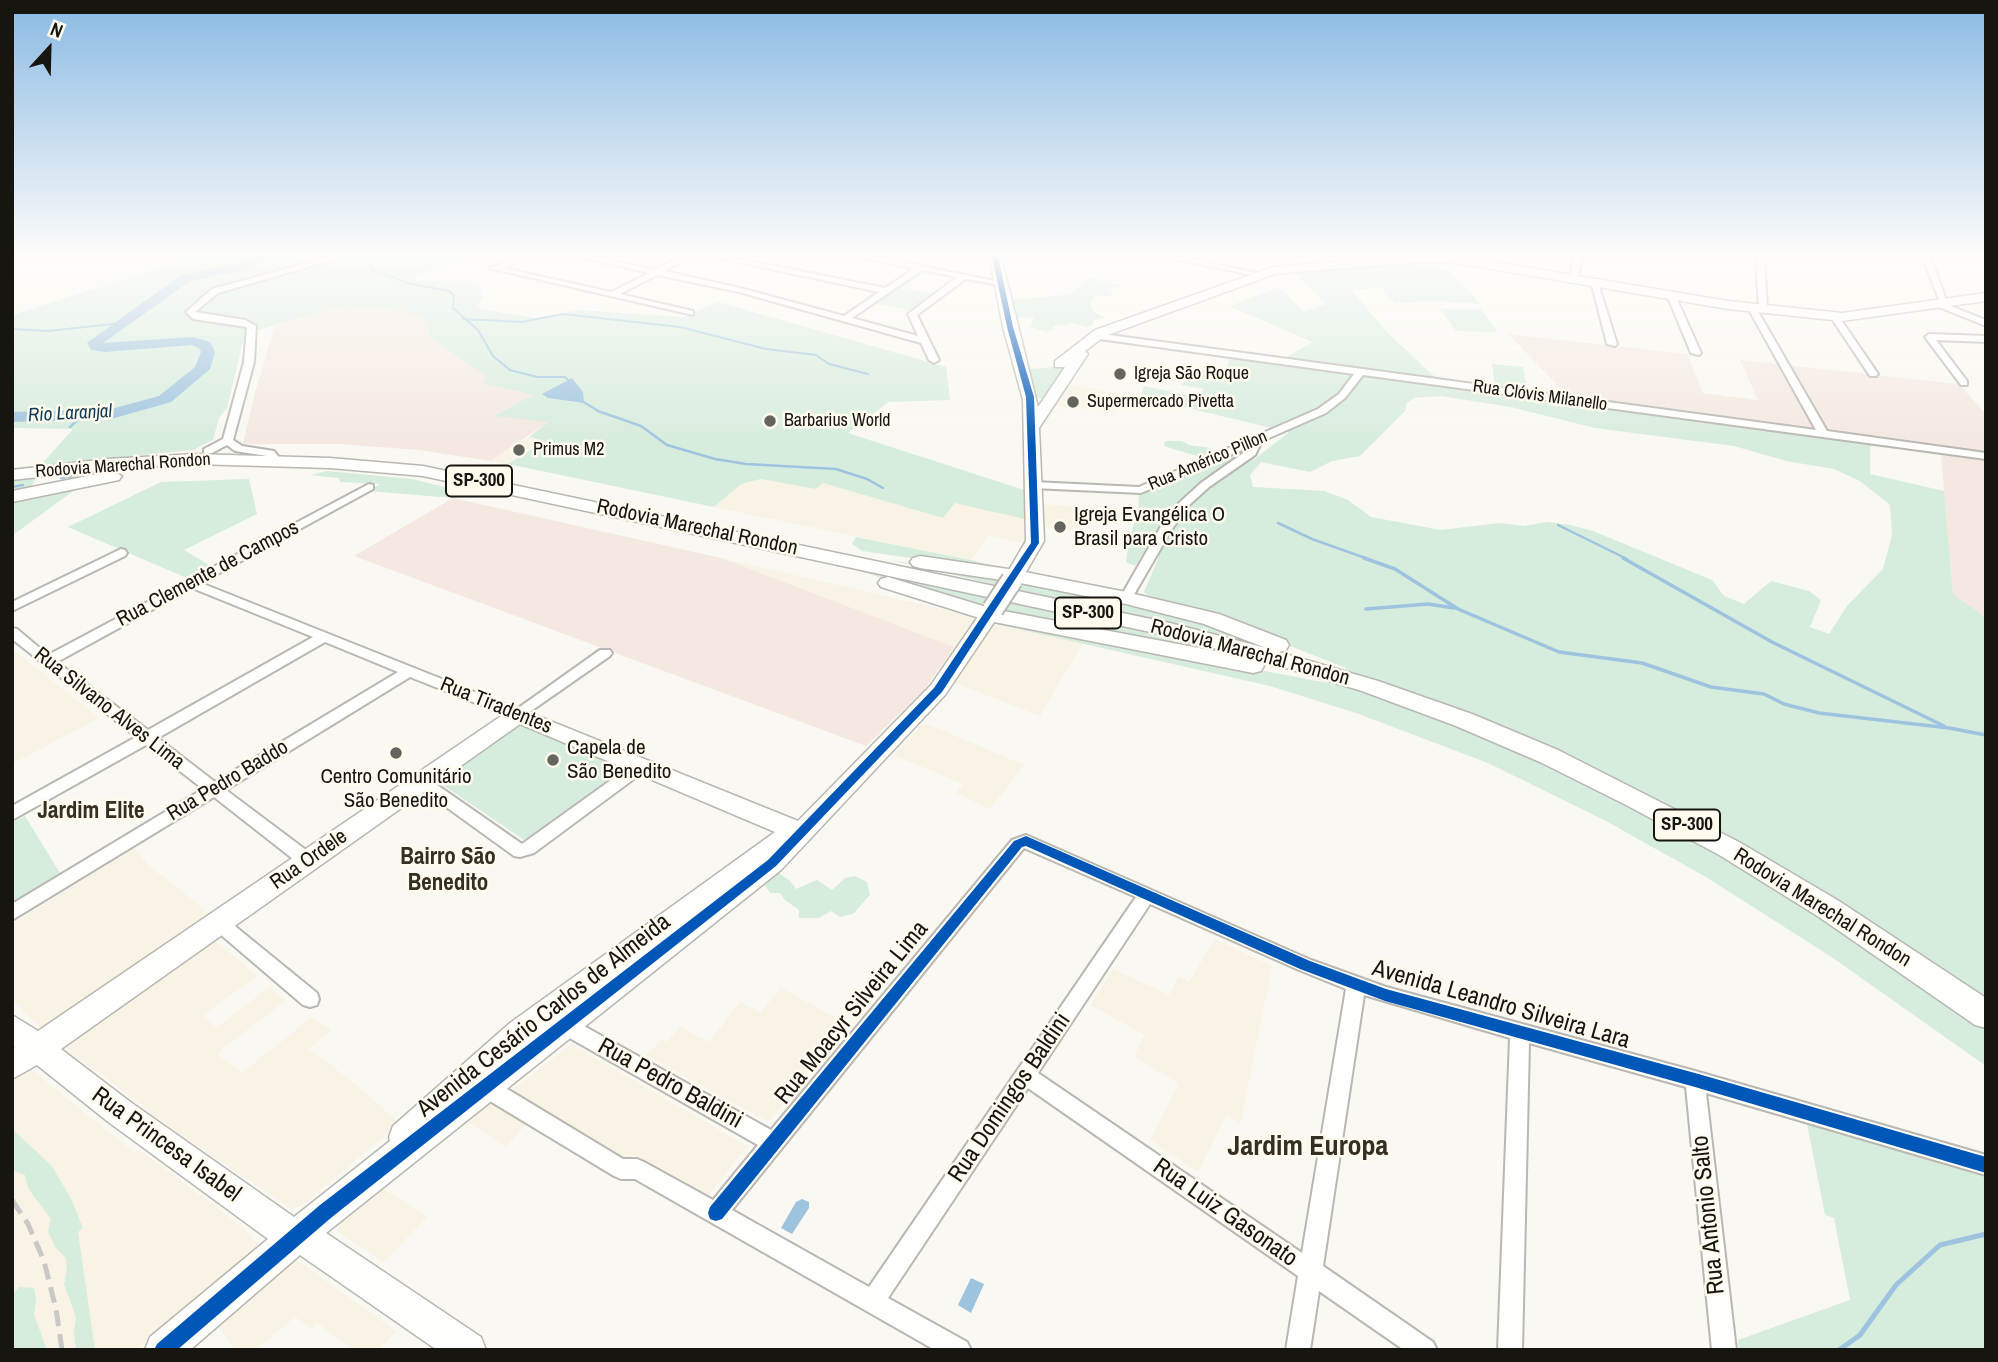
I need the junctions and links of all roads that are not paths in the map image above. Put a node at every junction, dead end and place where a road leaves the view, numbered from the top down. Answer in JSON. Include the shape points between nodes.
{"nodes":[{"id":1,"x":219,"y":320,"type":"edge"},
{"id":2,"x":847,"y":320,"type":"edge"},
{"id":3,"x":915,"y":320,"type":"edge"},
{"id":4,"x":1010,"y":320,"type":"edge"},
{"id":5,"x":1143,"y":320,"type":"edge"},
{"id":6,"x":1605,"y":320,"type":"edge"},
{"id":7,"x":1681,"y":320,"type":"edge"},
{"id":8,"x":1764,"y":320,"type":"edge"},
{"id":9,"x":1836,"y":320,"type":"edge"},
{"id":10,"x":1092,"y":339,"type":"junction"},
{"id":11,"x":1986,"y":339,"type":"edge"},
{"id":12,"x":925,"y":341,"type":"junction"},
{"id":13,"x":1612,"y":344,"type":"dead end"},
{"id":14,"x":1696,"y":354,"type":"dead end"},
{"id":15,"x":934,"y":360,"type":"dead end"},
{"id":16,"x":1021,"y":365,"type":"junction"},
{"id":17,"x":1055,"y":365,"type":"junction"},
{"id":18,"x":1361,"y":371,"type":"junction"},
{"id":19,"x":1873,"y":374,"type":"dead end"},
{"id":20,"x":1964,"y":383,"type":"dead end"},
{"id":21,"x":1030,"y":400,"type":"junction"},
{"id":22,"x":1049,"y":401,"type":"junction"},
{"id":23,"x":1031,"y":428,"type":"junction"},
{"id":24,"x":1822,"y":434,"type":"junction"},
{"id":25,"x":1257,"y":440,"type":"junction"},
{"id":26,"x":228,"y":441,"type":"junction"},
{"id":27,"x":208,"y":452,"type":"dead end"},
{"id":28,"x":1986,"y":456,"type":"edge"},
{"id":29,"x":276,"y":461,"type":"junction"},
{"id":30,"x":13,"y":475,"type":"edge"},
{"id":31,"x":1033,"y":485,"type":"junction"},
{"id":32,"x":369,"y":487,"type":"dead end"},
{"id":33,"x":12,"y":497,"type":"edge"},
{"id":34,"x":747,"y":539,"type":"junction"},
{"id":35,"x":121,"y":553,"type":"dead end"},
{"id":36,"x":1013,"y":578,"type":"junction"},
{"id":37,"x":190,"y":583,"type":"junction"},
{"id":38,"x":1126,"y":598,"type":"junction"},
{"id":39,"x":12,"y":607,"type":"edge"},
{"id":40,"x":991,"y":612,"type":"junction"},
{"id":41,"x":12,"y":632,"type":"edge"},
{"id":42,"x":324,"y":637,"type":"junction"},
{"id":43,"x":606,"y":653,"type":"dead end"},
{"id":44,"x":47,"y":661,"type":"junction"},
{"id":45,"x":409,"y":671,"type":"junction"},
{"id":46,"x":1423,"y":705,"type":"junction"},
{"id":47,"x":517,"y":715,"type":"junction"},
{"id":48,"x":147,"y":738,"type":"junction"},
{"id":49,"x":641,"y":766,"type":"junction"},
{"id":50,"x":422,"y":782,"type":"junction"},
{"id":51,"x":215,"y":790,"type":"junction"},
{"id":52,"x":12,"y":814,"type":"edge"},
{"id":53,"x":802,"y":827,"type":"junction"},
{"id":54,"x":1022,"y":842,"type":"joint"},
{"id":55,"x":308,"y":860,"type":"junction"},
{"id":56,"x":1147,"y":895,"type":"junction"},
{"id":57,"x":12,"y":913,"type":"edge"},
{"id":58,"x":219,"y":923,"type":"junction"},
{"id":59,"x":1356,"y":985,"type":"junction"},
{"id":60,"x":310,"y":999,"type":"dead end"},
{"id":61,"x":1986,"y":1015,"type":"edge"},
{"id":62,"x":555,"y":1020,"type":"junction"},
{"id":63,"x":12,"y":1028,"type":"edge"},
{"id":64,"x":1520,"y":1034,"type":"junction"},
{"id":65,"x":37,"y":1049,"type":"junction"},
{"id":66,"x":12,"y":1066,"type":"edge"},
{"id":67,"x":1026,"y":1076,"type":"junction"},
{"id":68,"x":1695,"y":1080,"type":"junction"},
{"id":69,"x":487,"y":1088,"type":"junction"},
{"id":70,"x":773,"y":1142,"type":"junction"},
{"id":71,"x":1986,"y":1165,"type":"edge"},
{"id":72,"x":326,"y":1211,"type":"junction"},
{"id":73,"x":716,"y":1213,"type":"junction"},
{"id":74,"x":297,"y":1236,"type":"junction"},
{"id":75,"x":1310,"y":1272,"type":"junction"},
{"id":76,"x":872,"y":1302,"type":"junction"},
{"id":77,"x":163,"y":1350,"type":"edge"},
{"id":78,"x":468,"y":1350,"type":"edge"},
{"id":79,"x":959,"y":1350,"type":"edge"},
{"id":80,"x":1298,"y":1350,"type":"edge"},
{"id":81,"x":1425,"y":1350,"type":"edge"},
{"id":82,"x":1510,"y":1350,"type":"edge"},
{"id":83,"x":1724,"y":1350,"type":"edge"}],
"edges":[{"from":1,"to":26,"type":"street","via":[[252,326],[249,362]]},
{"from":2,"to":12,"type":"street"},
{"from":3,"to":12,"type":"street"},
{"from":4,"to":16,"type":"street","name":"Avenida Cesário Carlos de Almeida"},
{"from":5,"to":10,"type":"street"},
{"from":6,"to":13,"type":"street"},
{"from":7,"to":14,"type":"street"},
{"from":8,"to":24,"type":"street"},
{"from":9,"to":19,"type":"street"},
{"from":10,"to":17,"type":"street"},
{"from":10,"to":18,"type":"street","name":"Rua Clóvis Milanello"},
{"from":11,"to":20,"type":"street","via":[[1929,337]]},
{"from":12,"to":15,"type":"street"},
{"from":16,"to":17,"type":"street"},
{"from":16,"to":21,"type":"street","name":"Avenida Cesário Carlos de Almeida"},
{"from":17,"to":22,"type":"street"},
{"from":18,"to":24,"type":"street","name":"Rua Clóvis Milanello"},
{"from":18,"to":25,"type":"street","name":"Rua Américo Pillon","via":[[1332,405]]},
{"from":21,"to":22,"type":"street"},
{"from":21,"to":23,"type":"street","name":"Avenida Cesário Carlos de Almeida"},
{"from":22,"to":23,"type":"street"},
{"from":23,"to":31,"type":"street","name":"Avenida Cesário Carlos de Almeida"},
{"from":24,"to":28,"type":"street","name":"Rua Clóvis Milanello"},
{"from":25,"to":31,"type":"street","name":"Rua Américo Pillon","via":[[1139,491]]},
{"from":25,"to":38,"type":"street","via":[[1251,453],[1183,505]]},
{"from":26,"to":27,"type":"street"},
{"from":26,"to":29,"type":"street","via":[[239,449],[270,453]]},
{"from":29,"to":30,"type":"main road","name":"Rodovia Marechal Rondon","number":"SP-300","via":[[166,460]]},
{"from":29,"to":33,"type":"main road","name":"Rodovia Marechal Rondon","number":"SP-300","via":[[146,471]]},
{"from":29,"to":34,"type":"main road","name":"Rodovia Marechal Rondon","number":"SP-300","via":[[454,476]]},
{"from":30,"to":33,"type":"main road","via":[[41,480]]},
{"from":31,"to":36,"type":"street","name":"Avenida Cesário Carlos de Almeida","via":[[1035,543]]},
{"from":32,"to":37,"type":"street","name":"Rua Clemente de Campos"},
{"from":34,"to":36,"type":"main road"},
{"from":34,"to":40,"type":"main road"},
{"from":34,"to":46,"type":"main road","name":"Rodovia Marechal Rondon","number":"SP-300","via":[[1211,640]]},
{"from":35,"to":39,"type":"street"},
{"from":36,"to":38,"type":"main road"},
{"from":36,"to":40,"type":"street","name":"Avenida Cesário Carlos de Almeida","bridge":true},
{"from":37,"to":42,"type":"street","name":"Rua Tiradentes"},
{"from":37,"to":44,"type":"street","name":"Rua Clemente de Campos"},
{"from":38,"to":46,"type":"main road","via":[[1224,624]]},
{"from":40,"to":46,"type":"main road","via":[[1326,679]]},
{"from":40,"to":53,"type":"street","name":"Avenida Cesário Carlos de Almeida","via":[[938,690]]},
{"from":41,"to":44,"type":"street","name":"Rua Silvano Alves Lima"},
{"from":42,"to":45,"type":"street","name":"Rua Tiradentes"},
{"from":42,"to":48,"type":"street"},
{"from":43,"to":47,"type":"street","name":"Rua Ordele"},
{"from":44,"to":48,"type":"street","name":"Rua Silvano Alves Lima"},
{"from":45,"to":47,"type":"street","name":"Rua Tiradentes"},
{"from":45,"to":51,"type":"street","name":"Rua Pedro Baddo"},
{"from":46,"to":61,"type":"main road","name":"Rodovia Marechal Rondon","number":"SP-300","via":[[1549,756],[1683,823],[1829,909]]},
{"from":47,"to":49,"type":"street","name":"Rua Tiradentes"},
{"from":47,"to":50,"type":"street","name":"Rua Ordele"},
{"from":48,"to":51,"type":"street","name":"Rua Silvano Alves Lima"},
{"from":48,"to":52,"type":"street"},
{"from":49,"to":50,"type":"street","via":[[520,851]]},
{"from":49,"to":53,"type":"street","name":"Rua Tiradentes"},
{"from":50,"to":55,"type":"street","name":"Rua Ordele"},
{"from":51,"to":55,"type":"street","name":"Rua Silvano Alves Lima"},
{"from":51,"to":57,"type":"street","name":"Rua Pedro Baddo"},
{"from":53,"to":62,"type":"street","name":"Avenida Cesário Carlos de Almeida","via":[[772,863],[684,921]]},
{"from":54,"to":56,"type":"street","name":"Avenida Leandro Silveira Lara","via":[[1032,842]]},
{"from":54,"to":70,"type":"street","name":"Rua Moacyr Silveira Lima"},
{"from":55,"to":58,"type":"street","name":"Rua Ordele"},
{"from":56,"to":59,"type":"street","name":"Avenida Leandro Silveira Lara"},
{"from":56,"to":67,"type":"street","name":"Rua Domingos Baldini"},
{"from":58,"to":60,"type":"street"},
{"from":58,"to":65,"type":"street","name":"Rua Ordele"},
{"from":59,"to":64,"type":"street","name":"Avenida Leandro Silveira Lara"},
{"from":59,"to":75,"type":"street"},
{"from":62,"to":69,"type":"street","name":"Avenida Cesário Carlos de Almeida"},
{"from":62,"to":70,"type":"street","name":"Rua Pedro Baldini"},
{"from":62,"to":72,"type":"street","name":"Avenida Cesário Carlos de Almeida","via":[[442,1101]]},
{"from":63,"to":65,"type":"street","name":"Rua Princesa Isabel"},
{"from":64,"to":68,"type":"street","name":"Avenida Leandro Silveira Lara"},
{"from":64,"to":82,"type":"street"},
{"from":65,"to":66,"type":"street","name":"Rua Ordele"},
{"from":65,"to":74,"type":"street","name":"Rua Princesa Isabel","via":[[277,1226]]},
{"from":67,"to":75,"type":"street","name":"Rua Luiz Gasonato"},
{"from":67,"to":76,"type":"street","name":"Rua Domingos Baldini"},
{"from":68,"to":71,"type":"street","name":"Avenida Leandro Silveira Lara"},
{"from":68,"to":83,"type":"street","name":"Rua Antonio Salto"},
{"from":69,"to":72,"type":"street","name":"Avenida Cesário Carlos de Almeida"},
{"from":69,"to":73,"type":"street","via":[[621,1169],[637,1169]]},
{"from":70,"to":73,"type":"street","name":"Rua Moacyr Silveira Lima"},
{"from":72,"to":74,"type":"street","name":"Avenida Cesário Carlos de Almeida"},
{"from":73,"to":76,"type":"street"},
{"from":74,"to":77,"type":"street","name":"Avenida Cesário Carlos de Almeida"},
{"from":74,"to":78,"type":"street","name":"Rua Princesa Isabel"},
{"from":75,"to":80,"type":"street"},
{"from":75,"to":81,"type":"street","name":"Rua Luiz Gasonato"},
{"from":76,"to":79,"type":"street"}]}
